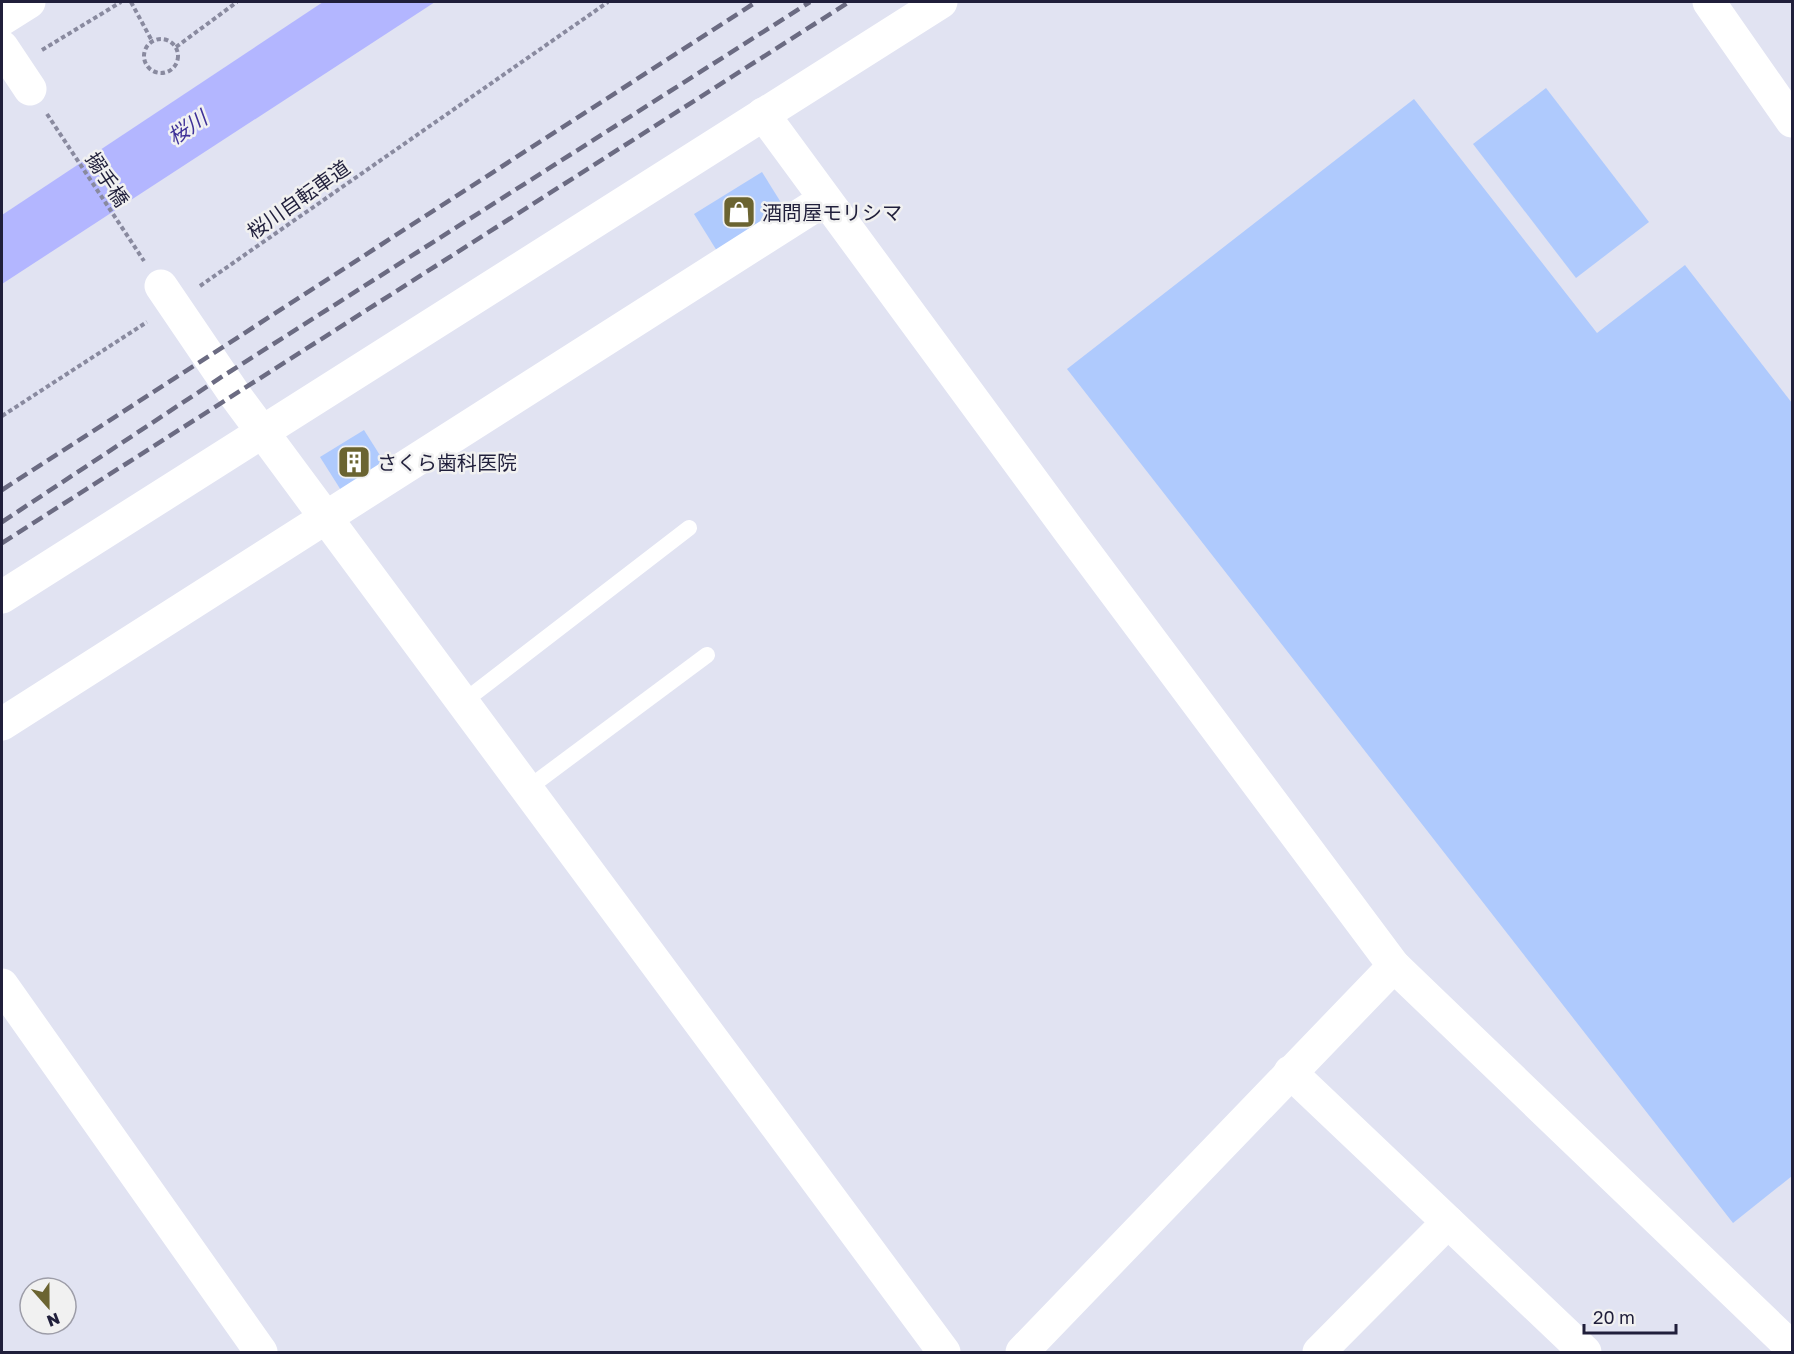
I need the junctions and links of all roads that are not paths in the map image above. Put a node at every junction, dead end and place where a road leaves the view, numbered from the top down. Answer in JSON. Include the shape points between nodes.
{"nodes":[{"id":1,"x":29,"y":2,"type":"edge"},
{"id":2,"x":941,"y":2,"type":"edge"},
{"id":3,"x":1709,"y":2,"type":"edge"},
{"id":4,"x":2,"y":19,"type":"edge"},
{"id":5,"x":763,"y":114,"type":"junction"},
{"id":6,"x":1792,"y":121,"type":"edge"},
{"id":7,"x":824,"y":200,"type":"junction"},
{"id":8,"x":167,"y":296,"type":"road end"},
{"id":9,"x":263,"y":432,"type":"junction"},
{"id":10,"x":327,"y":517,"type":"junction"},
{"id":11,"x":689,"y":528,"type":"dead end"},
{"id":12,"x":2,"y":597,"type":"edge"},
{"id":13,"x":707,"y":655,"type":"dead end"},
{"id":14,"x":463,"y":702,"type":"junction"},
{"id":15,"x":2,"y":724,"type":"edge"},
{"id":16,"x":527,"y":789,"type":"junction"},
{"id":17,"x":1394,"y":966,"type":"junction"},
{"id":18,"x":2,"y":985,"type":"edge"},
{"id":19,"x":1290,"y":1072,"type":"junction"},
{"id":20,"x":1448,"y":1222,"type":"junction"},
{"id":21,"x":1792,"y":1348,"type":"edge"},
{"id":22,"x":261,"y":1353,"type":"edge"},
{"id":23,"x":944,"y":1353,"type":"edge"},
{"id":24,"x":1022,"y":1353,"type":"edge"},
{"id":25,"x":1319,"y":1353,"type":"edge"},
{"id":26,"x":1585,"y":1353,"type":"edge"}],
"edges":[{"from":1,"to":4,"type":"street"},
{"from":2,"to":5,"type":"street"},
{"from":3,"to":6,"type":"street"},
{"from":5,"to":7,"type":"street"},
{"from":5,"to":9,"type":"street"},
{"from":7,"to":10,"type":"street"},
{"from":7,"to":17,"type":"street"},
{"from":8,"to":9,"type":"street"},
{"from":9,"to":10,"type":"street"},
{"from":9,"to":12,"type":"street"},
{"from":10,"to":14,"type":"street"},
{"from":10,"to":15,"type":"street"},
{"from":11,"to":14,"type":"lane"},
{"from":13,"to":16,"type":"lane"},
{"from":14,"to":16,"type":"street"},
{"from":16,"to":23,"type":"street"},
{"from":17,"to":19,"type":"street"},
{"from":17,"to":21,"type":"street"},
{"from":18,"to":22,"type":"street"},
{"from":19,"to":20,"type":"street"},
{"from":19,"to":24,"type":"street"},
{"from":20,"to":25,"type":"street"},
{"from":20,"to":26,"type":"street"}]}
